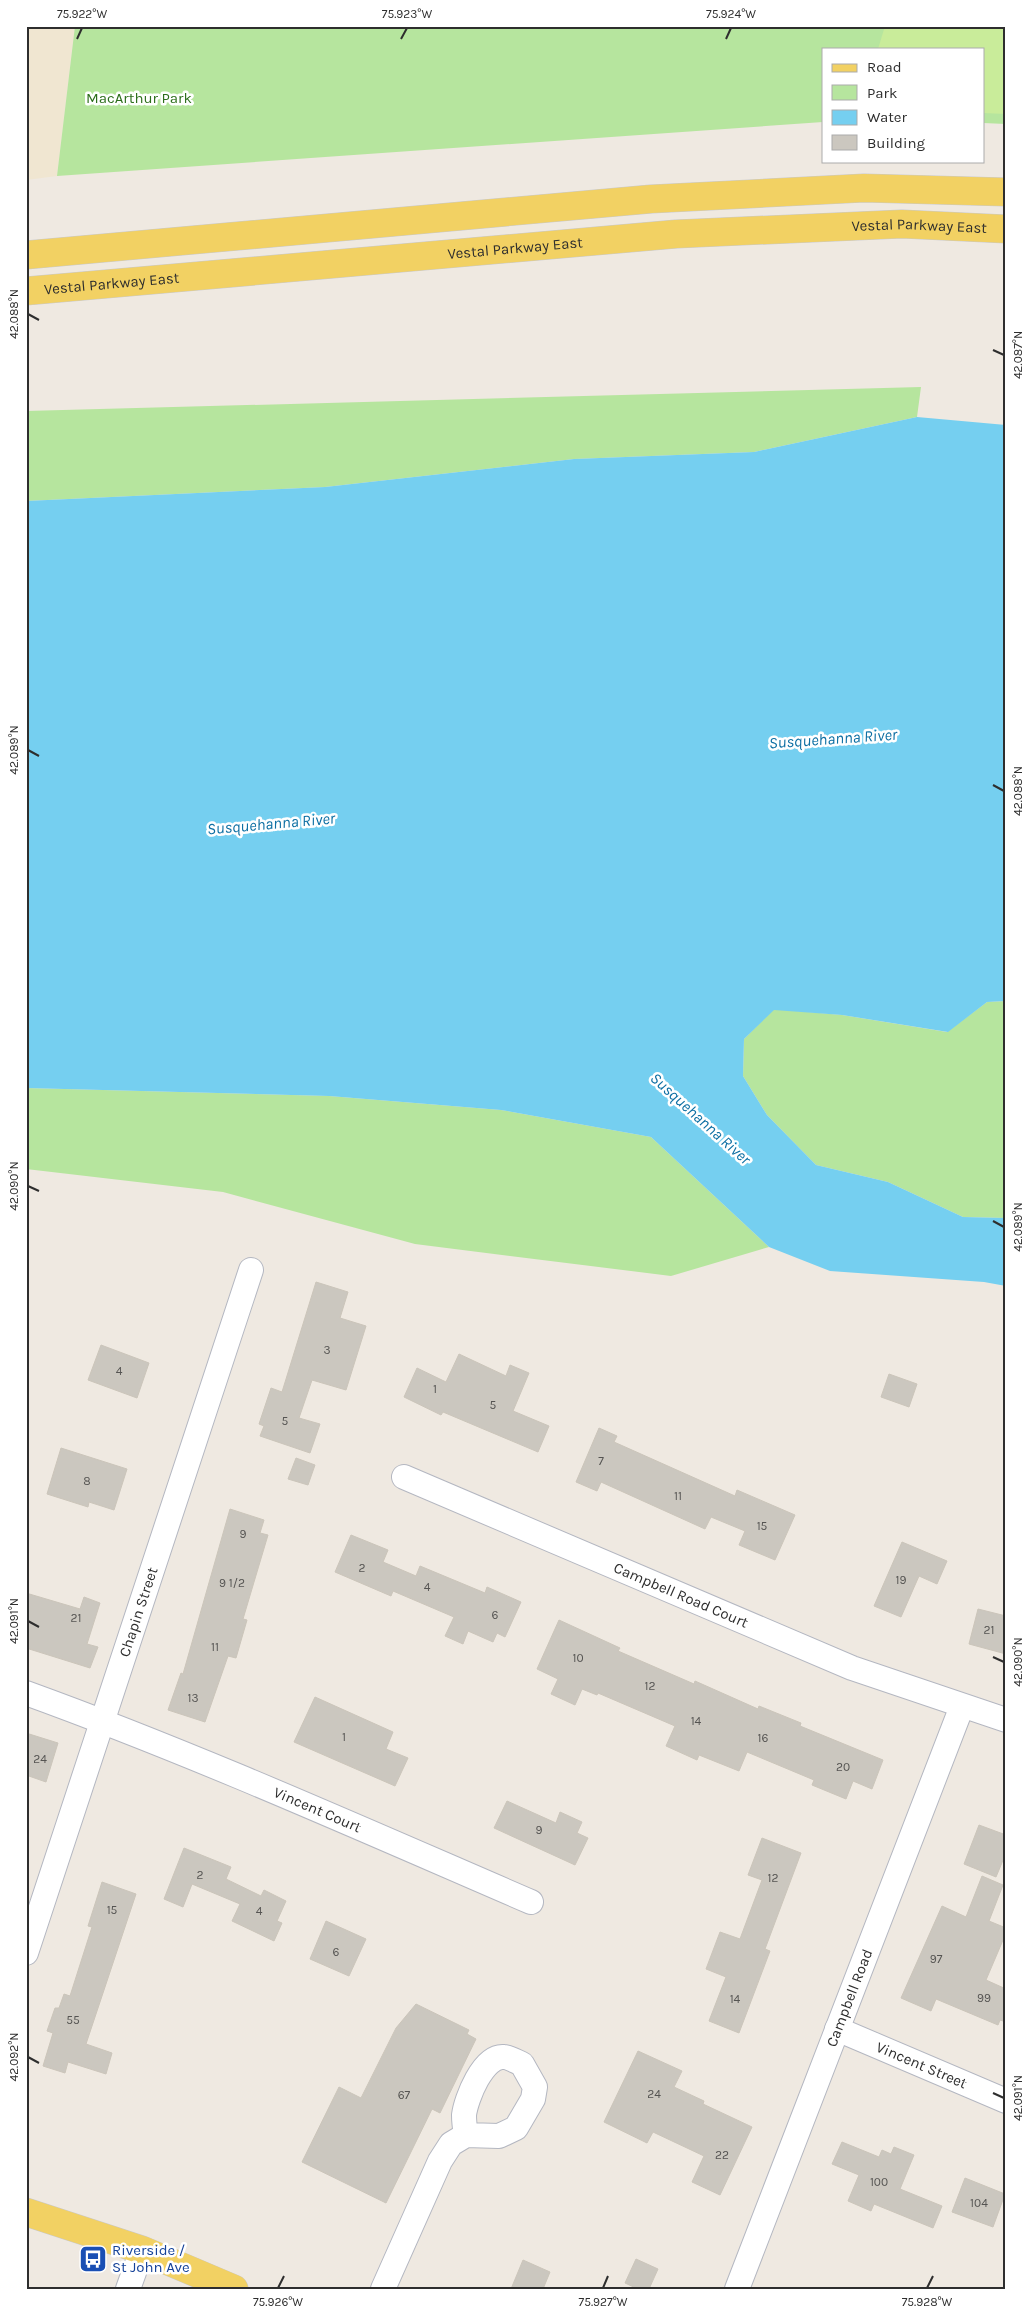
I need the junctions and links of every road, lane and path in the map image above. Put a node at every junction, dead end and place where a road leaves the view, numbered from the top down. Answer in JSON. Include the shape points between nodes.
{"nodes":[{"id":1,"x":1006,"y":192,"type":"edge"},
{"id":2,"x":1006,"y":230,"type":"edge"},
{"id":3,"x":26,"y":255,"type":"edge"},
{"id":4,"x":26,"y":291,"type":"edge"},
{"id":5,"x":251,"y":1270,"type":"dead end"},
{"id":6,"x":404,"y":1477,"type":"dead end"},
{"id":7,"x":26,"y":1693,"type":"edge"},
{"id":8,"x":962,"y":1706,"type":"junction"},
{"id":9,"x":1006,"y":1720,"type":"edge"},
{"id":10,"x":102,"y":1721,"type":"junction"},
{"id":11,"x":531,"y":1902,"type":"dead end"},
{"id":12,"x":26,"y":1953,"type":"edge"},
{"id":13,"x":837,"y":2029,"type":"junction"},
{"id":14,"x":1006,"y":2101,"type":"edge"},
{"id":15,"x":466,"y":2135,"type":"dead end"},
{"id":16,"x":26,"y":2212,"type":"edge"},
{"id":17,"x":142,"y":2250,"type":"junction"},
{"id":18,"x":128,"y":2289,"type":"edge"},
{"id":19,"x":234,"y":2289,"type":"edge"},
{"id":20,"x":382,"y":2289,"type":"edge"},
{"id":21,"x":737,"y":2289,"type":"edge"}],
"edges":[{"from":1,"to":3,"type":"main road","via":[[864,188],[651,199]]},
{"from":2,"to":4,"type":"main road","name":"Vestal Parkway East","via":[[902,224],[676,234]]},
{"from":5,"to":10,"type":"street","name":"Chapin Street"},
{"from":6,"to":8,"type":"street","name":"Campbell Road Court","via":[[852,1668]]},
{"from":7,"to":10,"type":"street"},
{"from":8,"to":9,"type":"street","name":"Campbell Road Court"},
{"from":8,"to":13,"type":"street","name":"Campbell Road"},
{"from":10,"to":11,"type":"street","name":"Vincent Court","via":[[230,1772]]},
{"from":10,"to":12,"type":"street","name":"Chapin Street"},
{"from":13,"to":14,"type":"street","name":"Vincent Street"},
{"from":13,"to":21,"type":"street","name":"Campbell Road"},
{"from":15,"to":20,"type":"street","via":[[451,2144],[440,2161]]},
{"from":16,"to":17,"type":"main road"},
{"from":17,"to":18,"type":"street"},
{"from":17,"to":19,"type":"main road"}]}
